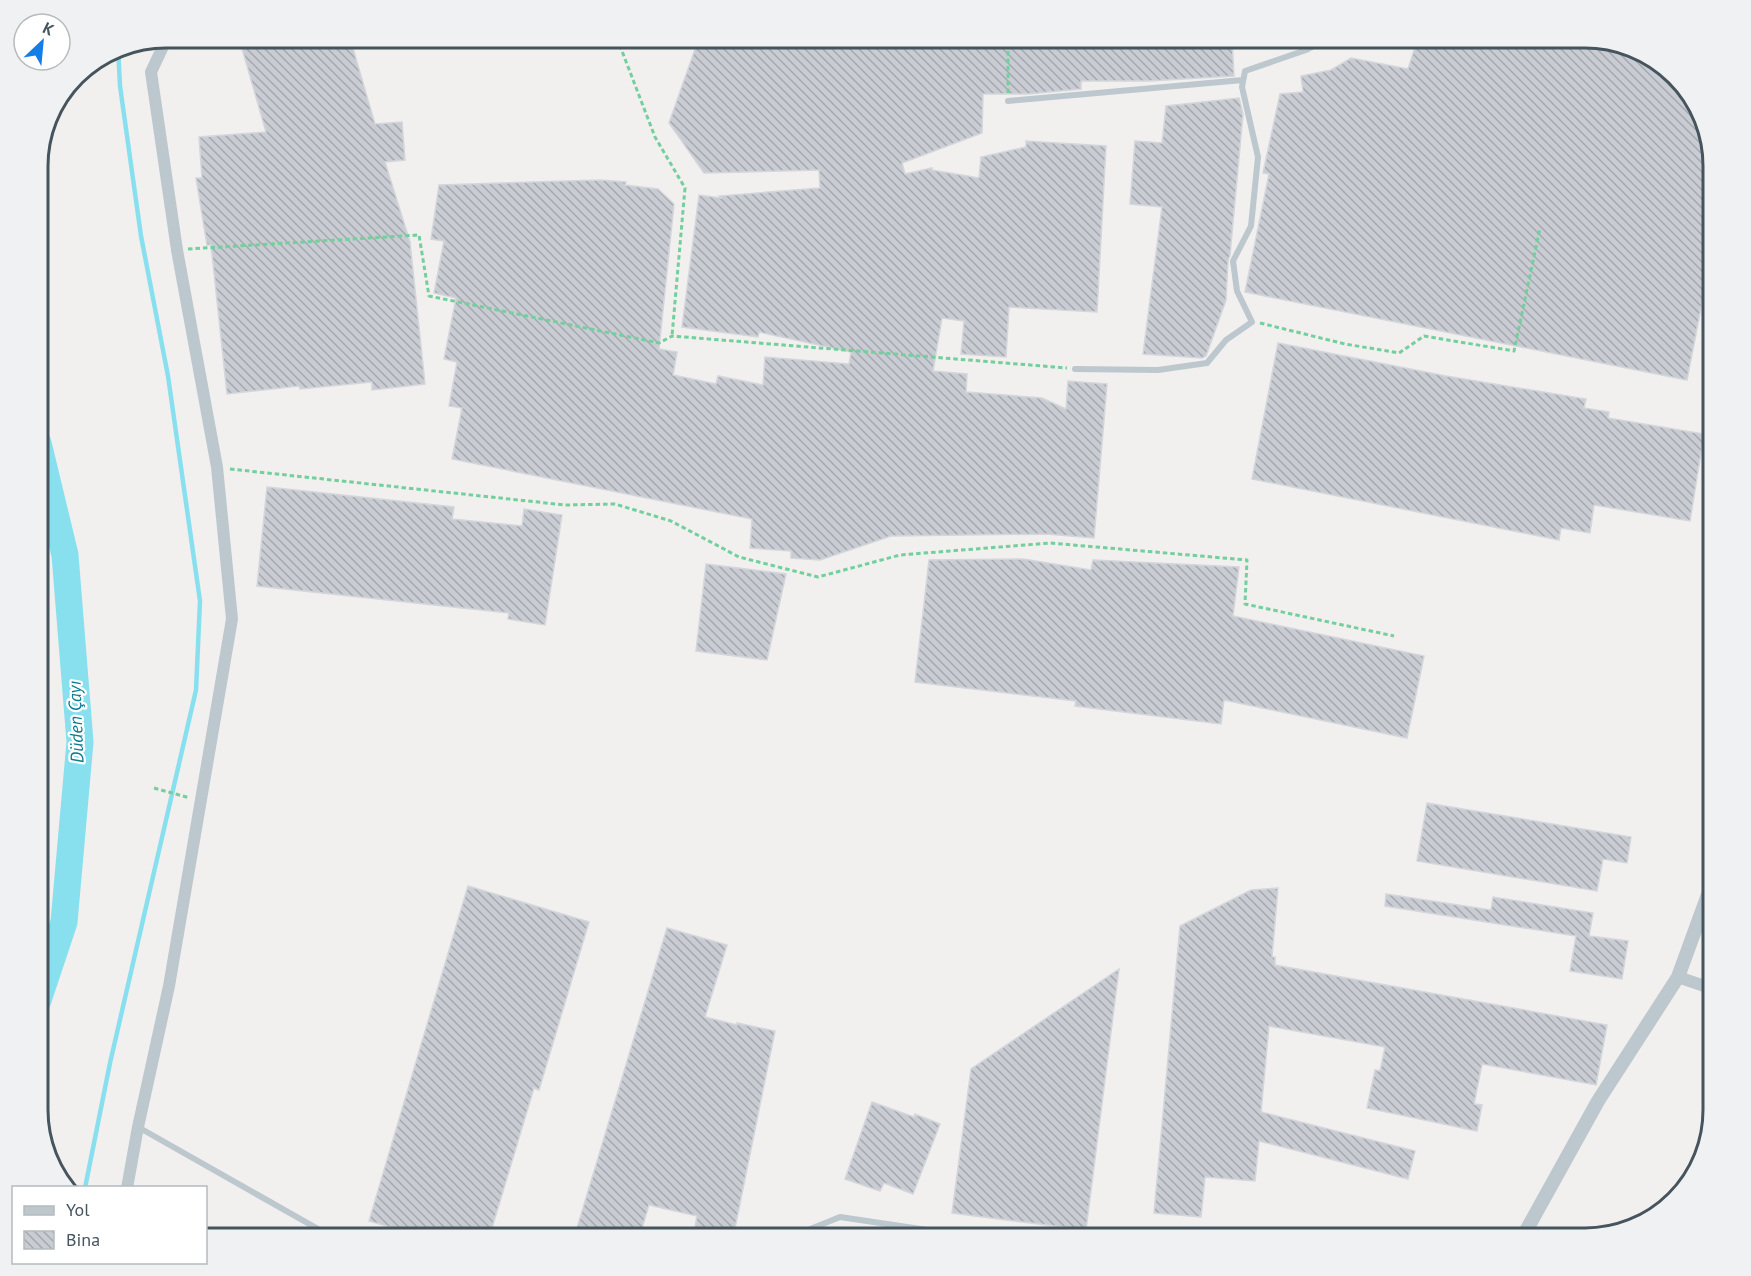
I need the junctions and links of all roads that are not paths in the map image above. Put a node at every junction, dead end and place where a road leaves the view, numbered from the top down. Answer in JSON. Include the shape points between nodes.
{"nodes":[{"id":1,"x":161,"y":48,"type":"edge"},
{"id":2,"x":1310,"y":48,"type":"edge"},
{"id":3,"x":1243,"y":80,"type":"junction"},
{"id":4,"x":1008,"y":101,"type":"road end"},
{"id":5,"x":1075,"y":369,"type":"road end"},
{"id":6,"x":1703,"y":908,"type":"edge"},
{"id":7,"x":1678,"y":977,"type":"junction"},
{"id":8,"x":1703,"y":986,"type":"edge"},
{"id":9,"x":138,"y":1127,"type":"junction"},
{"id":10,"x":127,"y":1186,"type":"edge"},
{"id":11,"x":315,"y":1228,"type":"edge"},
{"id":12,"x":814,"y":1228,"type":"edge"},
{"id":13,"x":910,"y":1228,"type":"edge"},
{"id":14,"x":1528,"y":1228,"type":"edge"}],
"edges":[{"from":1,"to":9,"type":"street","via":[[151,72],[177,250],[217,468],[232,619],[169,986]]},
{"from":2,"to":3,"type":"lane","via":[[1245,70]]},
{"from":3,"to":4,"type":"lane"},
{"from":3,"to":5,"type":"lane","via":[[1258,157],[1251,226],[1233,261],[1237,291],[1252,322],[1226,340],[1207,363],[1158,370]]},
{"from":6,"to":7,"type":"street"},
{"from":7,"to":8,"type":"street"},
{"from":7,"to":14,"type":"street","via":[[1598,1101]]},
{"from":9,"to":10,"type":"street"},
{"from":9,"to":11,"type":"lane"},
{"from":12,"to":13,"type":"lane","via":[[840,1217]]}]}
